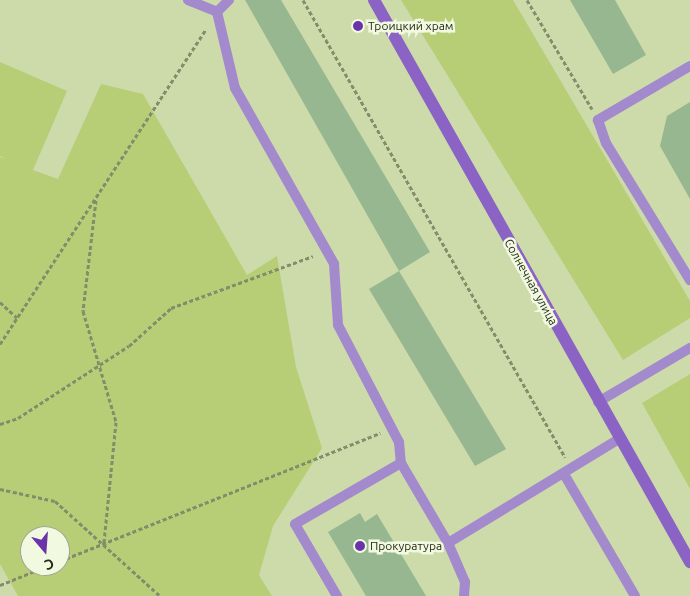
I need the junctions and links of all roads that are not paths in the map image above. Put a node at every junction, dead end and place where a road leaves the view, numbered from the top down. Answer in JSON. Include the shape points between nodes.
{"nodes":[{"id":1,"x":188,"y":0,"type":"edge"},
{"id":2,"x":228,"y":0,"type":"edge"},
{"id":3,"x":374,"y":0,"type":"edge"},
{"id":4,"x":217,"y":12,"type":"junction"},
{"id":5,"x":690,"y":66,"type":"edge"},
{"id":6,"x":690,"y":280,"type":"edge"},
{"id":7,"x":690,"y":348,"type":"edge"},
{"id":8,"x":598,"y":402,"type":"junction"},
{"id":9,"x":619,"y":439,"type":"junction"},
{"id":10,"x":401,"y":463,"type":"junction"},
{"id":11,"x":568,"y":472,"type":"junction"},
{"id":12,"x":448,"y":543,"type":"junction"},
{"id":13,"x":690,"y":562,"type":"edge"},
{"id":14,"x":337,"y":596,"type":"edge"},
{"id":15,"x":464,"y":596,"type":"edge"},
{"id":16,"x":636,"y":596,"type":"edge"}],
"edges":[{"from":1,"to":4,"type":"lane"},
{"from":2,"to":4,"type":"lane"},
{"from":3,"to":8,"type":"main road","name":"Солнечная улица"},
{"from":4,"to":10,"type":"lane","via":[[235,88],[334,264],[338,325],[399,442]]},
{"from":5,"to":6,"type":"lane","via":[[598,120],[606,143]]},
{"from":7,"to":8,"type":"lane"},
{"from":8,"to":9,"type":"main road","name":"Солнечная улица"},
{"from":9,"to":11,"type":"lane"},
{"from":9,"to":13,"type":"main road","name":"Солнечная улица"},
{"from":10,"to":12,"type":"lane"},
{"from":10,"to":14,"type":"lane","via":[[295,524]]},
{"from":11,"to":12,"type":"lane"},
{"from":11,"to":16,"type":"lane"},
{"from":12,"to":15,"type":"lane","via":[[465,582]]}]}
